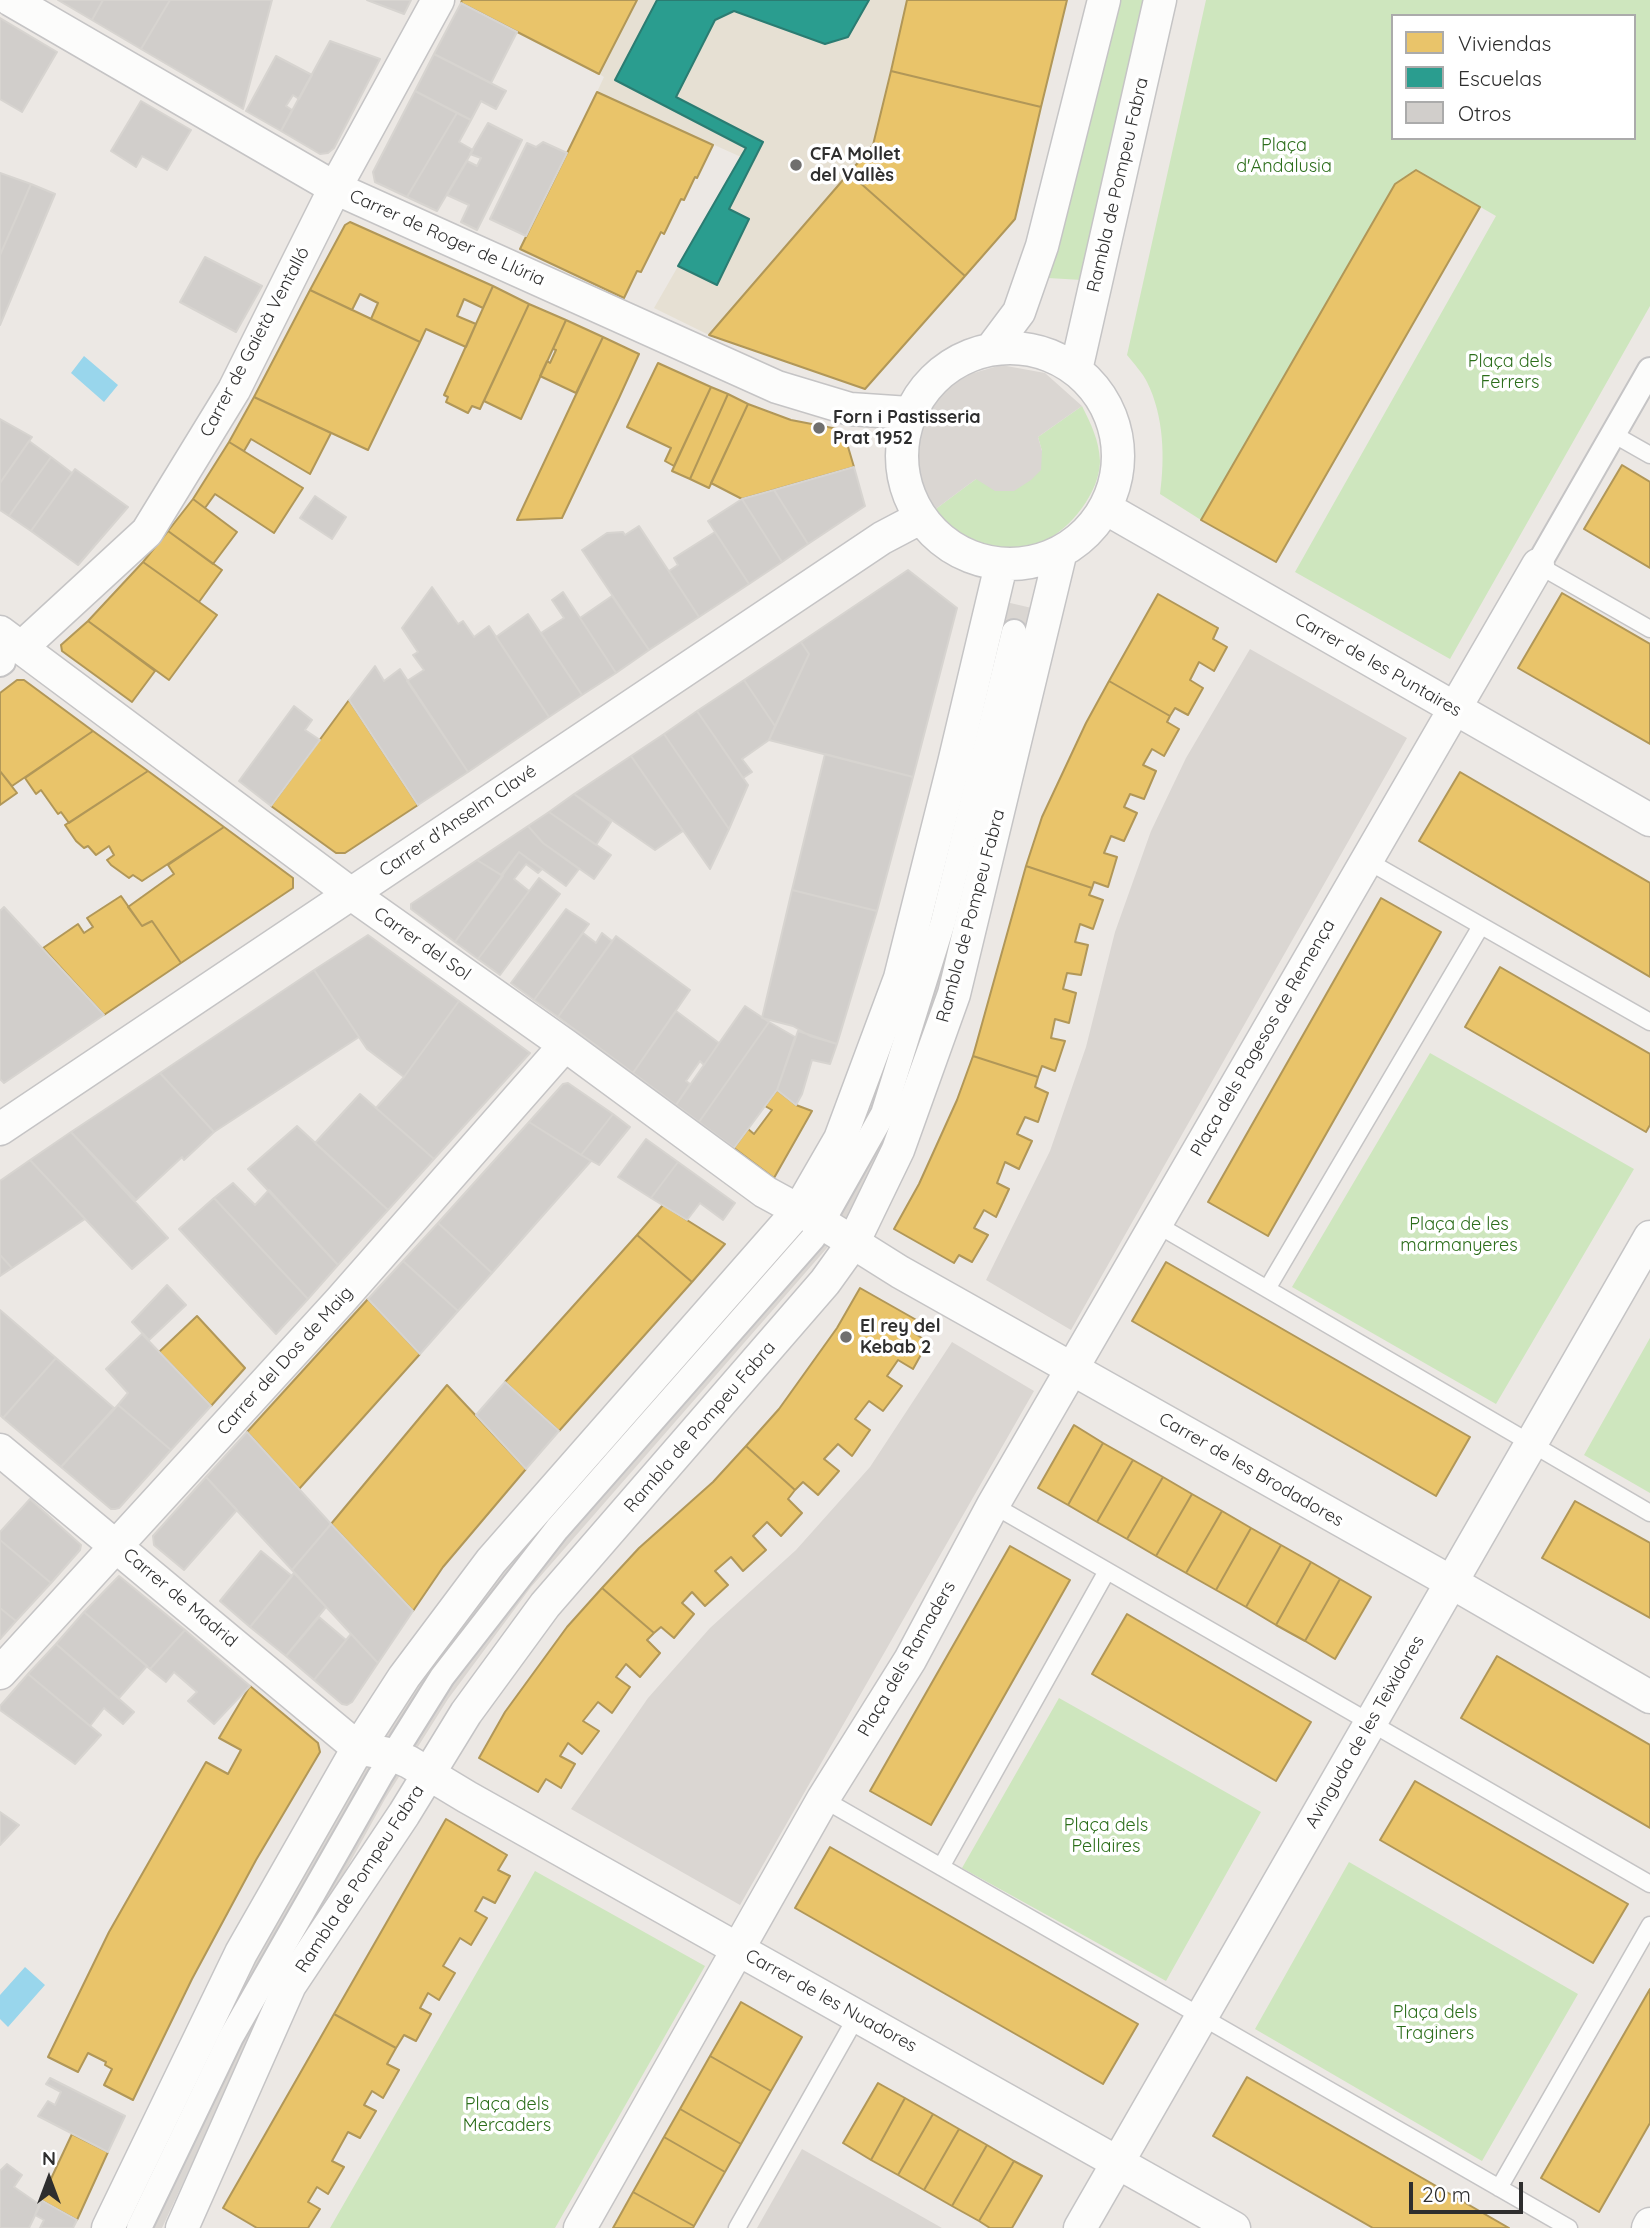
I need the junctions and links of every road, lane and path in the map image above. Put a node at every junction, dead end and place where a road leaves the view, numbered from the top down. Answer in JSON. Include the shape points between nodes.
{"nodes":[{"id":1,"x":11,"y":0,"type":"edge"},
{"id":2,"x":438,"y":0,"type":"edge"},
{"id":3,"x":1104,"y":0,"type":"edge"},
{"id":4,"x":1160,"y":0,"type":"edge"},
{"id":5,"x":335,"y":188,"type":"junction"},
{"id":6,"x":992,"y":348,"type":"junction"},
{"id":7,"x":1076,"y":370,"type":"junction"},
{"id":8,"x":1650,"y":370,"type":"edge"},
{"id":9,"x":909,"y":413,"type":"junction"},
{"id":10,"x":1613,"y":433,"type":"junction"},
{"id":11,"x":1650,"y":455,"type":"edge"},
{"id":12,"x":1107,"y":509,"type":"junction"},
{"id":13,"x":920,"y":518,"type":"junction"},
{"id":14,"x":1060,"y":555,"type":"junction"},
{"id":15,"x":1001,"y":565,"type":"junction"},
{"id":16,"x":1538,"y":565,"type":"junction"},
{"id":17,"x":1650,"y":629,"type":"edge"},
{"id":18,"x":1014,"y":632,"type":"dead end"},
{"id":19,"x":6,"y":651,"type":"edge"},
{"id":20,"x":1454,"y":708,"type":"junction"},
{"id":21,"x":1650,"y":820,"type":"edge"},
{"id":22,"x":1366,"y":860,"type":"junction"},
{"id":23,"x":350,"y":893,"type":"junction"},
{"id":24,"x":1482,"y":926,"type":"junction"},
{"id":25,"x":1650,"y":1022,"type":"edge"},
{"id":26,"x":565,"y":1045,"type":"junction"},
{"id":27,"x":0,"y":1129,"type":"edge"},
{"id":28,"x":810,"y":1216,"type":"junction"},
{"id":29,"x":1156,"y":1224,"type":"junction"},
{"id":30,"x":1650,"y":1237,"type":"edge"},
{"id":31,"x":853,"y":1243,"type":"junction"},
{"id":32,"x":1267,"y":1289,"type":"junction"},
{"id":33,"x":1073,"y":1368,"type":"junction"},
{"id":34,"x":1531,"y":1444,"type":"junction"},
{"id":35,"x":0,"y":1450,"type":"edge"},
{"id":36,"x":993,"y":1505,"type":"junction"},
{"id":37,"x":1650,"y":1513,"type":"edge"},
{"id":38,"x":116,"y":1545,"type":"junction"},
{"id":39,"x":1107,"y":1571,"type":"junction"},
{"id":40,"x":1451,"y":1582,"type":"junction"},
{"id":41,"x":0,"y":1673,"type":"edge"},
{"id":42,"x":1650,"y":1697,"type":"edge"},
{"id":43,"x":1370,"y":1723,"type":"junction"},
{"id":44,"x":358,"y":1748,"type":"junction"},
{"id":45,"x":393,"y":1755,"type":"junction"},
{"id":46,"x":428,"y":1774,"type":"junction"},
{"id":47,"x":823,"y":1799,"type":"junction"},
{"id":48,"x":941,"y":1867,"type":"junction"},
{"id":49,"x":1650,"y":1884,"type":"edge"},
{"id":50,"x":1650,"y":1925,"type":"edge"},
{"id":51,"x":737,"y":1948,"type":"junction"},
{"id":52,"x":857,"y":2016,"type":"junction"},
{"id":53,"x":1201,"y":2017,"type":"junction"},
{"id":54,"x":1118,"y":2162,"type":"junction"},
{"id":55,"x":1499,"y":2188,"type":"junction"},
{"id":56,"x":188,"y":2226,"type":"edge"},
{"id":57,"x":108,"y":2228,"type":"edge"},
{"id":58,"x":139,"y":2228,"type":"edge"},
{"id":59,"x":580,"y":2228,"type":"edge"},
{"id":60,"x":737,"y":2228,"type":"edge"},
{"id":61,"x":1080,"y":2228,"type":"edge"},
{"id":62,"x":1234,"y":2228,"type":"edge"},
{"id":63,"x":1569,"y":2228,"type":"edge"}],
"edges":[{"from":1,"to":5,"type":"street","name":"Carrer de Roger de Llúria"},
{"from":2,"to":5,"type":"street","name":"Carrer de Gaietà Ventalló"},
{"from":3,"to":6,"type":"street","via":[[1042,246],[1019,312]]},
{"from":4,"to":7,"type":"street","name":"Rambla de Pompeu Fabra"},
{"from":5,"to":9,"type":"street","name":"Carrer de Roger de Llúria","via":[[777,387],[850,410]]},
{"from":5,"to":19,"type":"street","name":"Carrer de Gaietà Ventalló","via":[[233,390],[147,533]]},
{"from":6,"to":7,"type":"street","via":[[1033,349]]},
{"from":6,"to":9,"type":"street","via":[[949,365]]},
{"from":7,"to":12,"type":"street","via":[[1105,403],[1119,451]]},
{"from":8,"to":10,"type":"street"},
{"from":9,"to":13,"type":"street","via":[[901,465]]},
{"from":10,"to":11,"type":"lane"},
{"from":10,"to":16,"type":"street"},
{"from":12,"to":14,"type":"street"},
{"from":12,"to":20,"type":"street","name":"Carrer de les Puntaires"},
{"from":13,"to":15,"type":"street","via":[[960,553]]},
{"from":13,"to":23,"type":"street","name":"Carrer d'Anselm Clavé","via":[[881,538]]},
{"from":14,"to":15,"type":"street"},
{"from":14,"to":31,"type":"street","name":"Rambla de Pompeu Fabra","via":[[954,994],[898,1150]]},
{"from":15,"to":28,"type":"street","name":"Rambla de Pompeu Fabra","via":[[900,978]]},
{"from":16,"to":17,"type":"lane"},
{"from":16,"to":20,"type":"street"},
{"from":18,"to":28,"type":"street","name":"Rambla de Pompeu Fabra","via":[[943,922],[883,1114]]},
{"from":19,"to":23,"type":"street","name":"Carrer del Sol"},
{"from":20,"to":21,"type":"street","name":"Carrer de les Puntaires"},
{"from":20,"to":22,"type":"street","name":"Plaça dels Pagesos de Remença"},
{"from":22,"to":24,"type":"lane"},
{"from":22,"to":29,"type":"street","name":"Plaça dels Pagesos de Remença"},
{"from":23,"to":26,"type":"street","name":"Carrer del Sol"},
{"from":23,"to":27,"type":"street","name":"Carrer d'Anselm Clavé"},
{"from":24,"to":25,"type":"lane"},
{"from":24,"to":32,"type":"lane"},
{"from":26,"to":28,"type":"street","name":"Carrer del Sol","via":[[765,1192]]},
{"from":26,"to":38,"type":"street","name":"Carrer del Dos de Maig","via":[[340,1301]]},
{"from":28,"to":31,"type":"street","name":"Carrer del Sol"},
{"from":28,"to":44,"type":"street","name":"Rambla de Pompeu Fabra","via":[[491,1561],[404,1677]]},
{"from":28,"to":45,"type":"street","name":"Rambla de Pompeu Fabra","via":[[813,1238],[556,1530],[442,1677]]},
{"from":29,"to":32,"type":"lane"},
{"from":29,"to":33,"type":"street","name":"Plaça dels Pagesos de Remença"},
{"from":30,"to":34,"type":"street","name":"Avinguda de les Teixidores"},
{"from":31,"to":33,"type":"street","name":"Carrer de les Brodadores"},
{"from":31,"to":46,"type":"street","name":"Rambla de Pompeu Fabra","via":[[816,1293],[545,1605]]},
{"from":32,"to":34,"type":"lane"},
{"from":33,"to":36,"type":"street","name":"Plaça dels Ramaders"},
{"from":33,"to":40,"type":"street","name":"Carrer de les Brodadores"},
{"from":34,"to":37,"type":"lane"},
{"from":34,"to":40,"type":"street","name":"Avinguda de les Teixidores"},
{"from":35,"to":38,"type":"street","name":"Carrer de Madrid"},
{"from":36,"to":39,"type":"lane"},
{"from":36,"to":47,"type":"street","name":"Plaça dels Ramaders","via":[[910,1660]]},
{"from":38,"to":41,"type":"street","name":"Carrer del Dos de Maig"},
{"from":38,"to":44,"type":"street","name":"Carrer de Madrid"},
{"from":39,"to":43,"type":"lane"},
{"from":39,"to":48,"type":"lane"},
{"from":40,"to":42,"type":"street","name":"Carrer de les Brodadores"},
{"from":40,"to":43,"type":"street","name":"Avinguda de les Teixidores"},
{"from":43,"to":49,"type":"lane"},
{"from":43,"to":53,"type":"street","name":"Avinguda de les Teixidores"},
{"from":44,"to":45,"type":"street","name":"Carrer de les Nuadores"},
{"from":44,"to":57,"type":"street","name":"Rambla de Pompeu Fabra","via":[[241,1952]]},
{"from":45,"to":46,"type":"street","name":"Carrer de les Nuadores"},
{"from":45,"to":58,"type":"street","name":"Rambla de Pompeu Fabra","via":[[231,2037]]},
{"from":46,"to":51,"type":"street","name":"Carrer de les Nuadores"},
{"from":46,"to":56,"type":"street","name":"Rambla de Pompeu Fabra","via":[[290,1986]]},
{"from":47,"to":48,"type":"lane"},
{"from":47,"to":51,"type":"street","name":"Plaça dels Ramaders"},
{"from":48,"to":53,"type":"lane"},
{"from":50,"to":55,"type":"lane"},
{"from":51,"to":52,"type":"street","name":"Carrer de les Nuadores"},
{"from":51,"to":59,"type":"street"},
{"from":52,"to":54,"type":"street","name":"Carrer de les Nuadores"},
{"from":52,"to":60,"type":"lane"},
{"from":53,"to":54,"type":"street","name":"Avinguda de les Teixidores"},
{"from":53,"to":55,"type":"lane"},
{"from":54,"to":61,"type":"street","name":"Avinguda de les Teixidores"},
{"from":54,"to":62,"type":"street","name":"Carrer de les Nuadores"},
{"from":55,"to":63,"type":"lane"}]}
